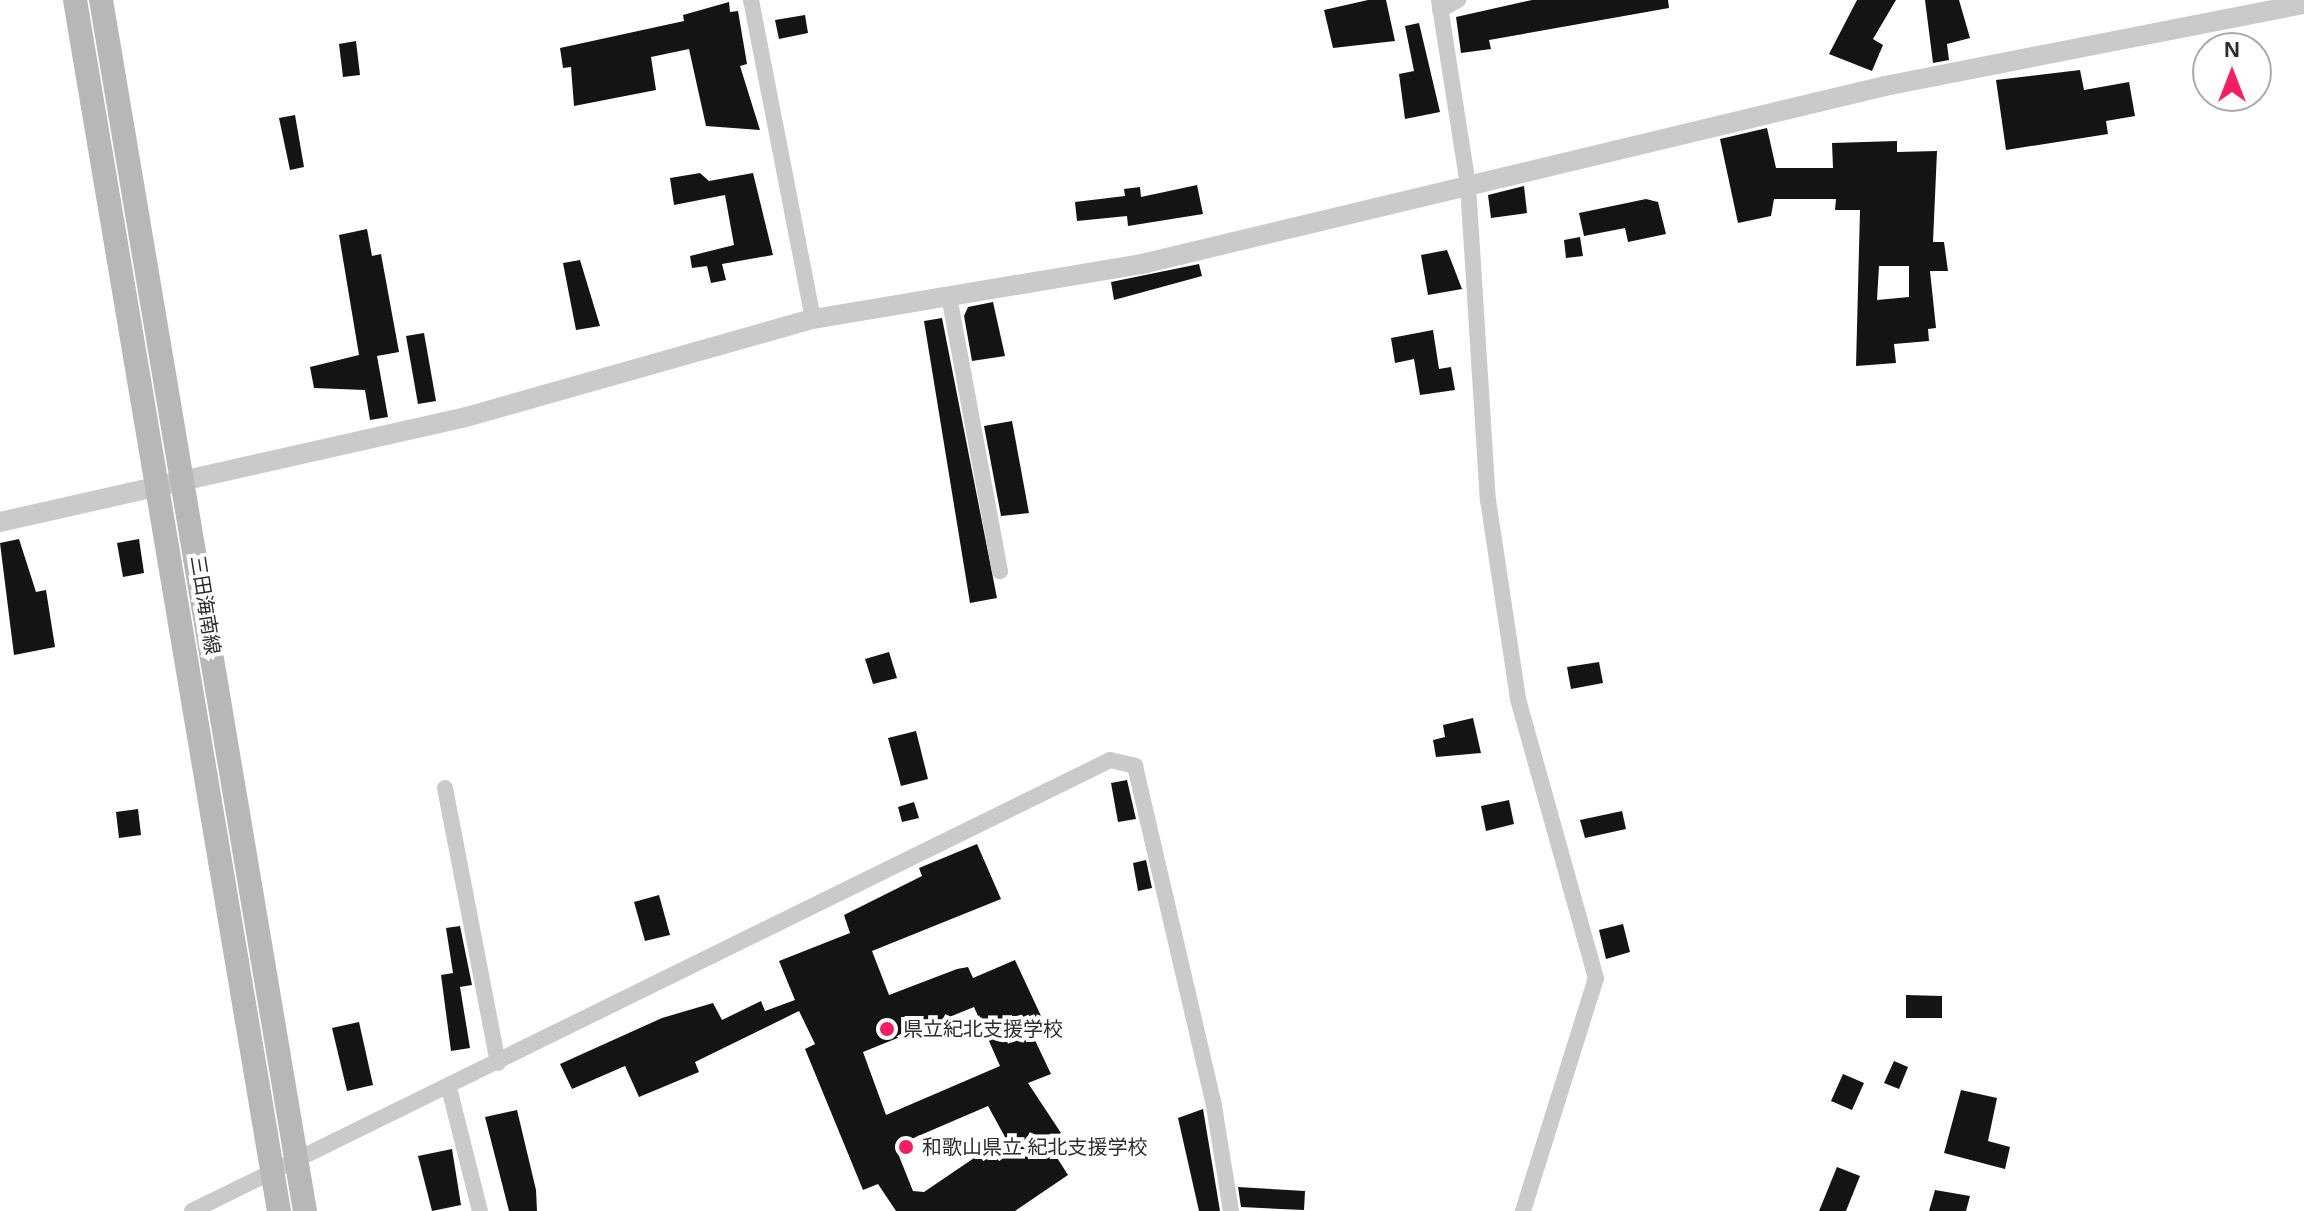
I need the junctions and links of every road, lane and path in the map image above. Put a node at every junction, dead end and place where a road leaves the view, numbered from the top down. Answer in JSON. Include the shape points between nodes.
{"nodes":[{"id":1,"x":75,"y":0,"type":"edge"},
{"id":2,"x":101,"y":0,"type":"edge"},
{"id":3,"x":751,"y":0,"type":"edge"},
{"id":4,"x":1458,"y":0,"type":"edge"},
{"id":5,"x":2304,"y":4,"type":"edge"},
{"id":6,"x":1439,"y":5,"type":"edge"},
{"id":7,"x":1468,"y":185,"type":"junction"},
{"id":8,"x":949,"y":296,"type":"junction"},
{"id":9,"x":813,"y":319,"type":"junction"},
{"id":10,"x":184,"y":481,"type":"junction"},
{"id":11,"x":156,"y":488,"type":"junction"},
{"id":12,"x":0,"y":522,"type":"edge"},
{"id":13,"x":1000,"y":571,"type":"dead end"},
{"id":14,"x":445,"y":788,"type":"dead end"},
{"id":15,"x":498,"y":1063,"type":"junction"},
{"id":16,"x":449,"y":1088,"type":"junction"},
{"id":17,"x":298,"y":1164,"type":"junction"},
{"id":18,"x":273,"y":1177,"type":"junction"},
{"id":19,"x":192,"y":1211,"type":"edge"},
{"id":20,"x":279,"y":1211,"type":"edge"},
{"id":21,"x":305,"y":1211,"type":"edge"},
{"id":22,"x":480,"y":1211,"type":"edge"},
{"id":23,"x":1231,"y":1211,"type":"edge"},
{"id":24,"x":1523,"y":1211,"type":"edge"}],
"edges":[{"from":1,"to":11,"type":"main road","name":"三田海南線"},
{"from":2,"to":10,"type":"main road","name":"三田海南線"},
{"from":3,"to":9,"type":"street"},
{"from":4,"to":6,"type":"street"},
{"from":5,"to":7,"type":"street","via":[[1885,86]]},
{"from":6,"to":7,"type":"street"},
{"from":7,"to":8,"type":"street","via":[[1146,263]]},
{"from":7,"to":24,"type":"street","via":[[1488,500],[1518,699],[1596,978]]},
{"from":8,"to":9,"type":"street"},
{"from":8,"to":13,"type":"street"},
{"from":9,"to":10,"type":"street","via":[[466,417]]},
{"from":10,"to":11,"type":"street"},
{"from":10,"to":17,"type":"main road","name":"三田海南線"},
{"from":11,"to":12,"type":"street"},
{"from":11,"to":18,"type":"main road","name":"三田海南線"},
{"from":14,"to":15,"type":"street"},
{"from":15,"to":16,"type":"street"},
{"from":15,"to":23,"type":"street","via":[[1110,760],[1135,766],[1213,1100]]},
{"from":16,"to":17,"type":"street"},
{"from":16,"to":22,"type":"street"},
{"from":17,"to":18,"type":"street"},
{"from":17,"to":21,"type":"main road","name":"三田海南線"},
{"from":18,"to":19,"type":"street"},
{"from":18,"to":20,"type":"main road","name":"三田海南線"}]}
